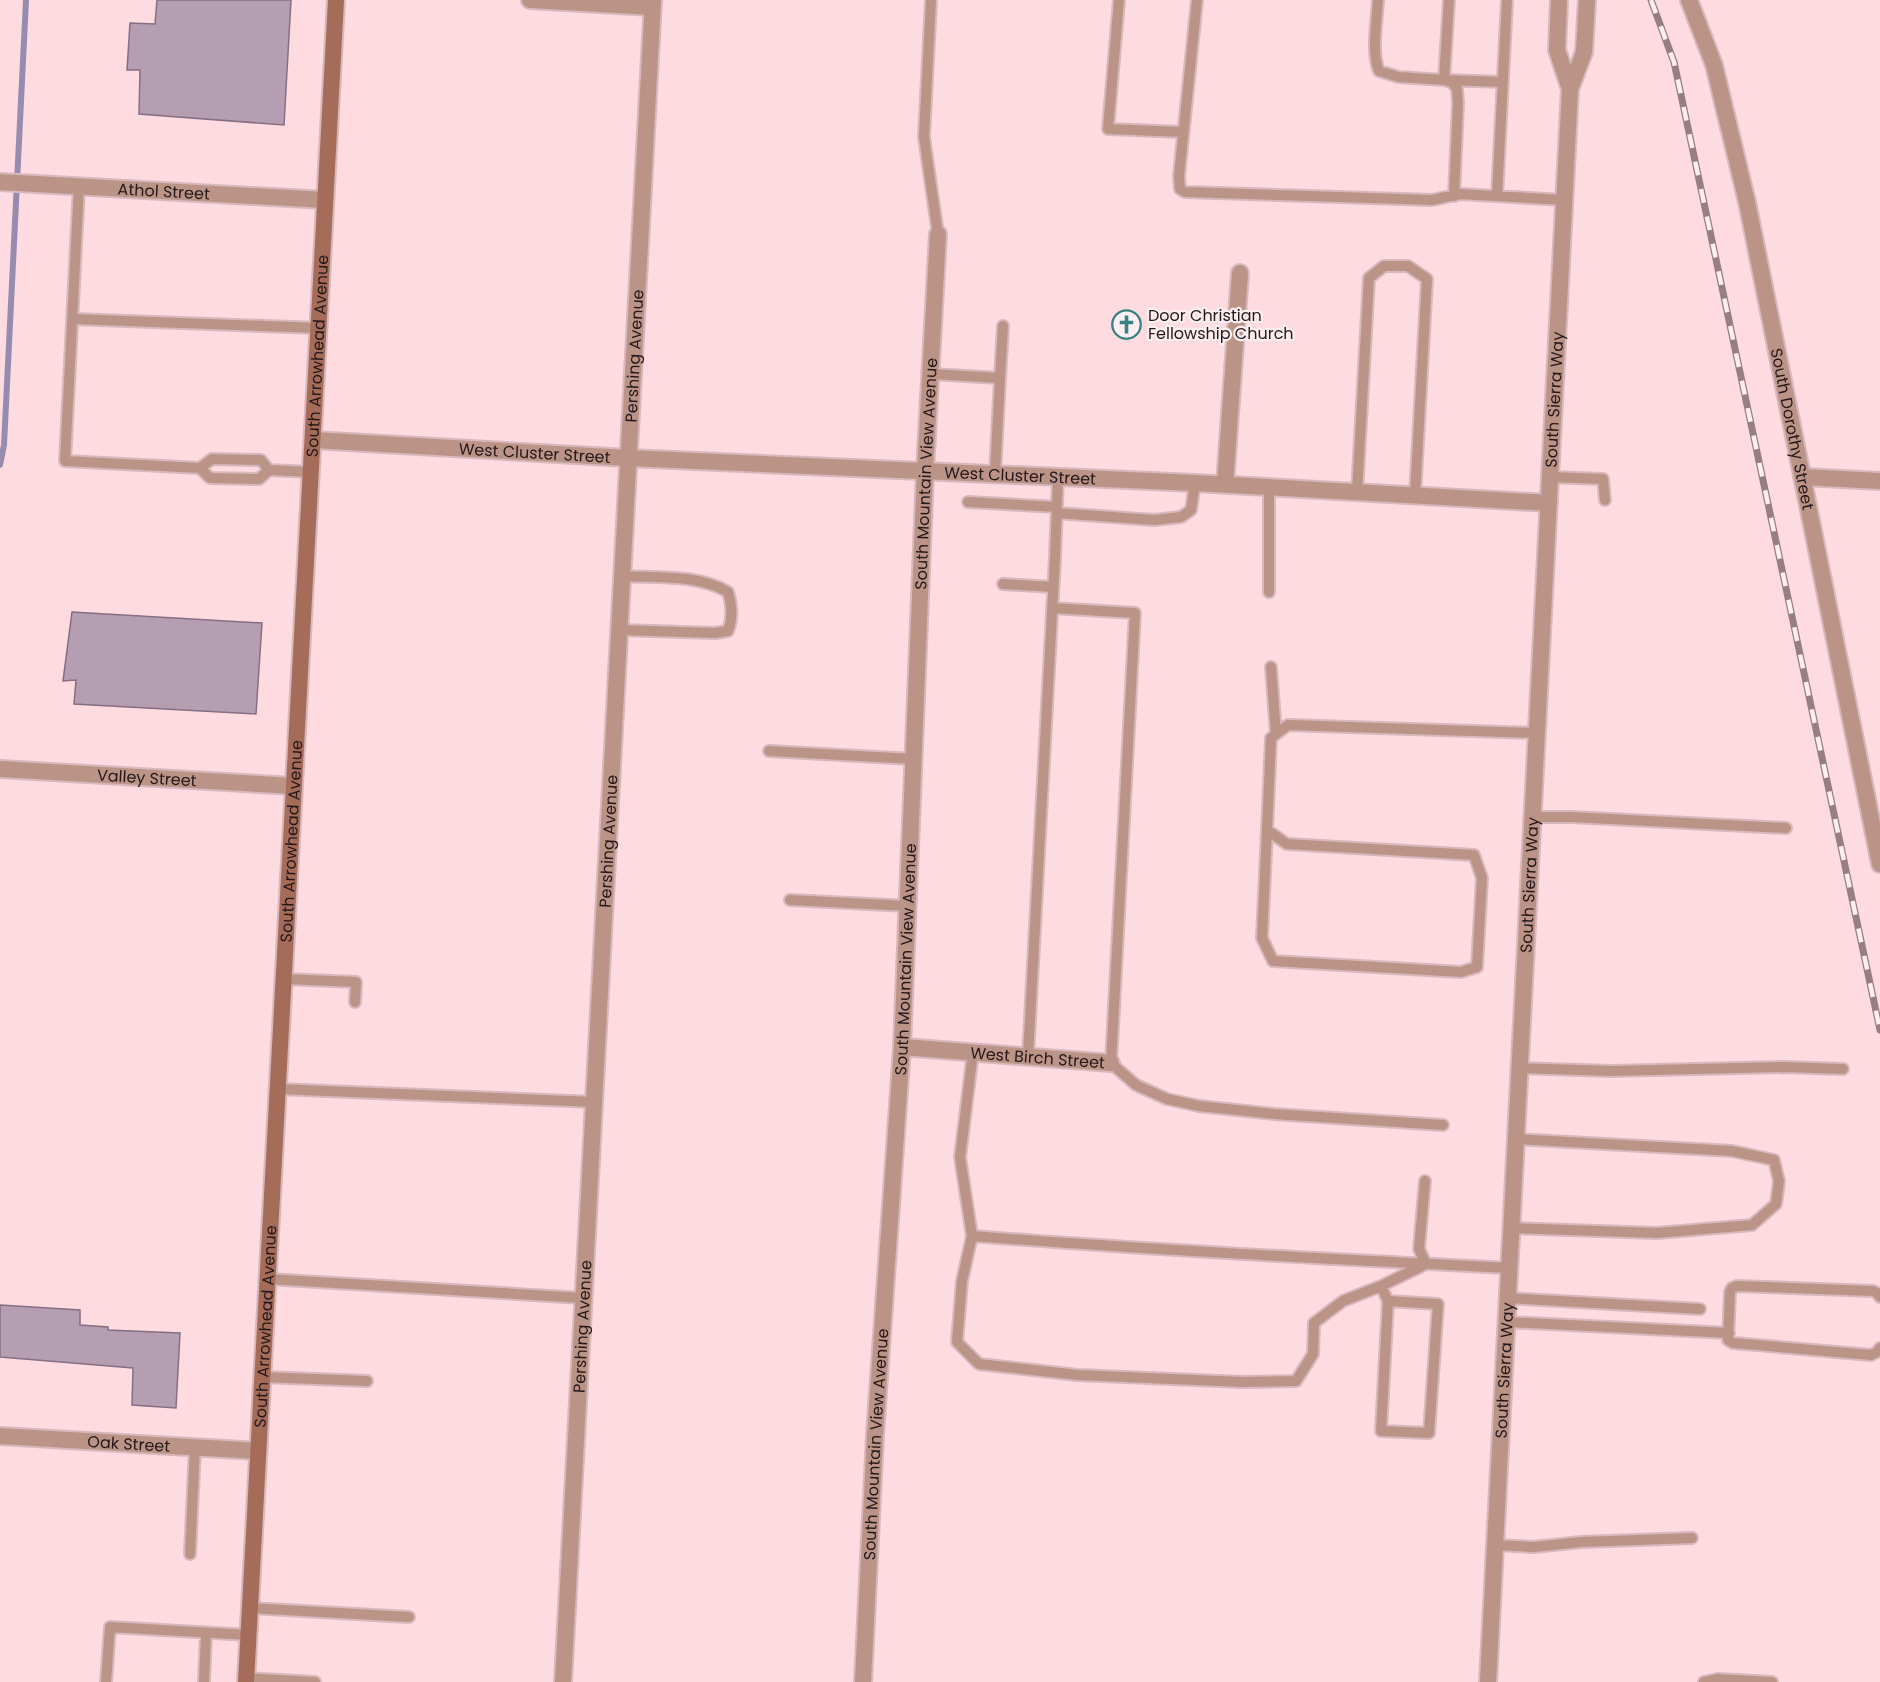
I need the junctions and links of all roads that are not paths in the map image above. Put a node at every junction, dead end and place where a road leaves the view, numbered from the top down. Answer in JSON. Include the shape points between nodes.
{"nodes":[{"id":1,"x":336,"y":0,"type":"edge"},
{"id":2,"x":530,"y":0,"type":"edge"},
{"id":3,"x":931,"y":0,"type":"edge"},
{"id":4,"x":1119,"y":0,"type":"edge"},
{"id":5,"x":1197,"y":0,"type":"edge"},
{"id":6,"x":1378,"y":0,"type":"edge"},
{"id":7,"x":1449,"y":0,"type":"edge"},
{"id":8,"x":1507,"y":0,"type":"edge"},
{"id":9,"x":1559,"y":0,"type":"edge"},
{"id":10,"x":1587,"y":0,"type":"edge"},
{"id":11,"x":1689,"y":0,"type":"edge"},
{"id":12,"x":652,"y":3,"type":"edge"},
{"id":13,"x":1444,"y":80,"type":"junction"},
{"id":14,"x":1503,"y":82,"type":"junction"},
{"id":15,"x":1570,"y":89,"type":"junction"},
{"id":16,"x":1184,"y":132,"type":"junction"},
{"id":17,"x":4,"y":182,"type":"edge"},
{"id":18,"x":79,"y":186,"type":"junction"},
{"id":19,"x":1454,"y":196,"type":"junction"},
{"id":20,"x":1497,"y":196,"type":"junction"},
{"id":21,"x":325,"y":200,"type":"junction"},
{"id":22,"x":1565,"y":200,"type":"junction"},
{"id":23,"x":938,"y":234,"type":"joint"},
{"id":24,"x":1240,"y":273,"type":"dead end"},
{"id":25,"x":73,"y":318,"type":"junction"},
{"id":26,"x":1003,"y":326,"type":"dead end"},
{"id":27,"x":319,"y":328,"type":"junction"},
{"id":28,"x":931,"y":374,"type":"junction"},
{"id":29,"x":1000,"y":378,"type":"junction"},
{"id":30,"x":313,"y":440,"type":"junction"},
{"id":31,"x":628,"y":458,"type":"junction"},
{"id":32,"x":200,"y":468,"type":"junction"},
{"id":33,"x":269,"y":470,"type":"junction"},
{"id":34,"x":925,"y":471,"type":"junction"},
{"id":35,"x":311,"y":472,"type":"junction"},
{"id":36,"x":995,"y":474,"type":"junction"},
{"id":37,"x":1058,"y":477,"type":"junction"},
{"id":38,"x":1550,"y":477,"type":"junction"},
{"id":39,"x":1803,"y":477,"type":"junction"},
{"id":40,"x":1880,"y":481,"type":"edge"},
{"id":41,"x":1195,"y":483,"type":"junction"},
{"id":42,"x":1225,"y":484,"type":"junction"},
{"id":43,"x":1269,"y":486,"type":"junction"},
{"id":44,"x":1357,"y":492,"type":"junction"},
{"id":45,"x":1415,"y":495,"type":"junction"},
{"id":46,"x":1605,"y":500,"type":"dead end"},
{"id":47,"x":968,"y":502,"type":"dead end"},
{"id":48,"x":1549,"y":503,"type":"junction"},
{"id":49,"x":1057,"y":510,"type":"junction"},
{"id":50,"x":622,"y":576,"type":"junction"},
{"id":51,"x":1004,"y":584,"type":"dead end"},
{"id":52,"x":1053,"y":587,"type":"junction"},
{"id":53,"x":1269,"y":592,"type":"dead end"},
{"id":54,"x":1052,"y":608,"type":"junction"},
{"id":55,"x":619,"y":630,"type":"junction"},
{"id":56,"x":1271,"y":667,"type":"dead end"},
{"id":57,"x":1537,"y":733,"type":"junction"},
{"id":58,"x":1276,"y":734,"type":"junction"},
{"id":59,"x":769,"y":751,"type":"dead end"},
{"id":60,"x":913,"y":759,"type":"junction"},
{"id":61,"x":0,"y":769,"type":"edge"},
{"id":62,"x":294,"y":786,"type":"junction"},
{"id":63,"x":1533,"y":817,"type":"junction"},
{"id":64,"x":1786,"y":828,"type":"dead end"},
{"id":65,"x":1267,"y":830,"type":"junction"},
{"id":66,"x":1880,"y":864,"type":"edge"},
{"id":67,"x":790,"y":900,"type":"dead end"},
{"id":68,"x":908,"y":906,"type":"junction"},
{"id":69,"x":284,"y":979,"type":"junction"},
{"id":70,"x":355,"y":1002,"type":"dead end"},
{"id":71,"x":902,"y":1047,"type":"junction"},
{"id":72,"x":973,"y":1052,"type":"junction"},
{"id":73,"x":1028,"y":1056,"type":"junction"},
{"id":74,"x":1111,"y":1062,"type":"junction"},
{"id":75,"x":1520,"y":1068,"type":"junction"},
{"id":76,"x":1842,"y":1069,"type":"dead end"},
{"id":77,"x":278,"y":1089,"type":"junction"},
{"id":78,"x":594,"y":1102,"type":"junction"},
{"id":79,"x":1443,"y":1125,"type":"dead end"},
{"id":80,"x":1516,"y":1139,"type":"junction"},
{"id":81,"x":1425,"y":1182,"type":"dead end"},
{"id":82,"x":1512,"y":1228,"type":"junction"},
{"id":83,"x":972,"y":1236,"type":"junction"},
{"id":84,"x":1426,"y":1264,"type":"junction"},
{"id":85,"x":1509,"y":1268,"type":"junction"},
{"id":86,"x":268,"y":1279,"type":"junction"},
{"id":87,"x":1381,"y":1286,"type":"junction"},
{"id":88,"x":1880,"y":1297,"type":"edge"},
{"id":89,"x":583,"y":1298,"type":"junction"},
{"id":90,"x":1508,"y":1298,"type":"junction"},
{"id":91,"x":1388,"y":1301,"type":"junction"},
{"id":92,"x":1700,"y":1309,"type":"dead end"},
{"id":93,"x":1507,"y":1322,"type":"junction"},
{"id":94,"x":1729,"y":1333,"type":"junction"},
{"id":95,"x":1880,"y":1348,"type":"edge"},
{"id":96,"x":262,"y":1377,"type":"junction"},
{"id":97,"x":367,"y":1381,"type":"dead end"},
{"id":98,"x":0,"y":1437,"type":"edge"},
{"id":99,"x":195,"y":1448,"type":"junction"},
{"id":100,"x":258,"y":1451,"type":"junction"},
{"id":101,"x":1692,"y":1538,"type":"dead end"},
{"id":102,"x":1495,"y":1545,"type":"junction"},
{"id":103,"x":190,"y":1554,"type":"dead end"},
{"id":104,"x":250,"y":1608,"type":"junction"},
{"id":105,"x":409,"y":1617,"type":"dead end"},
{"id":106,"x":206,"y":1633,"type":"junction"},
{"id":107,"x":249,"y":1635,"type":"junction"},
{"id":108,"x":246,"y":1680,"type":"edge"},
{"id":109,"x":106,"y":1682,"type":"edge"},
{"id":110,"x":204,"y":1682,"type":"edge"},
{"id":111,"x":315,"y":1682,"type":"edge"},
{"id":112,"x":563,"y":1682,"type":"edge"},
{"id":113,"x":863,"y":1682,"type":"edge"},
{"id":114,"x":1488,"y":1682,"type":"edge"},
{"id":115,"x":1704,"y":1682,"type":"edge"},
{"id":116,"x":1772,"y":1682,"type":"edge"}],
"edges":[{"from":1,"to":21,"type":"main road","name":"South Arrowhead Avenue"},
{"from":2,"to":12,"type":"street"},
{"from":3,"to":23,"type":"lane","via":[[924,137]]},
{"from":4,"to":16,"type":"lane","via":[[1108,129]]},
{"from":5,"to":16,"type":"lane"},
{"from":6,"to":13,"type":"lane","via":[[1379,71],[1389,76]]},
{"from":7,"to":13,"type":"lane"},
{"from":8,"to":14,"type":"lane"},
{"from":9,"to":15,"type":"street","via":[[1557,50]]},
{"from":10,"to":15,"type":"street","via":[[1584,52]]},
{"from":11,"to":39,"type":"street","name":"South Dorothy Street","via":[[1714,66],[1748,202]]},
{"from":12,"to":31,"type":"street","name":"Pershing Avenue"},
{"from":13,"to":14,"type":"lane"},
{"from":13,"to":19,"type":"lane","via":[[1452,82],[1458,103]]},
{"from":14,"to":20,"type":"lane"},
{"from":15,"to":22,"type":"street","name":"South Sierra Way"},
{"from":16,"to":19,"type":"lane","via":[[1179,183],[1185,192],[1432,200]]},
{"from":17,"to":18,"type":"street","name":"Athol Street"},
{"from":18,"to":21,"type":"street","name":"Athol Street"},
{"from":18,"to":25,"type":"lane"},
{"from":19,"to":20,"type":"lane"},
{"from":20,"to":22,"type":"lane"},
{"from":21,"to":27,"type":"main road","name":"South Arrowhead Avenue"},
{"from":22,"to":38,"type":"street","name":"South Sierra Way"},
{"from":23,"to":28,"type":"street","name":"South Mountain View Avenue"},
{"from":24,"to":42,"type":"street"},
{"from":25,"to":27,"type":"lane"},
{"from":25,"to":32,"type":"lane","via":[[65,460]]},
{"from":26,"to":29,"type":"lane"},
{"from":27,"to":30,"type":"main road","name":"South Arrowhead Avenue"},
{"from":28,"to":29,"type":"lane"},
{"from":28,"to":34,"type":"street","name":"South Mountain View Avenue"},
{"from":29,"to":36,"type":"lane"},
{"from":30,"to":31,"type":"street","name":"West Cluster Street"},
{"from":30,"to":35,"type":"main road","name":"South Arrowhead Avenue"},
{"from":31,"to":34,"type":"street","name":"West Cluster Street"},
{"from":31,"to":50,"type":"street","name":"Pershing Avenue"},
{"from":32,"to":33,"type":"lane","via":[[210,478],[259,479]]},
{"from":32,"to":33,"type":"lane","via":[[212,459],[261,460]]},
{"from":33,"to":35,"type":"lane"},
{"from":34,"to":36,"type":"street","name":"West Cluster Street"},
{"from":34,"to":60,"type":"street","name":"South Mountain View Avenue"},
{"from":35,"to":62,"type":"main road","name":"South Arrowhead Avenue"},
{"from":36,"to":37,"type":"street","name":"West Cluster Street"},
{"from":37,"to":41,"type":"street","name":"West Cluster Street"},
{"from":37,"to":49,"type":"lane"},
{"from":38,"to":46,"type":"lane","via":[[1603,479]]},
{"from":38,"to":48,"type":"street","name":"South Sierra Way"},
{"from":39,"to":40,"type":"street"},
{"from":39,"to":66,"type":"street","name":"South Dorothy Street"},
{"from":41,"to":42,"type":"street","name":"West Cluster Street"},
{"from":41,"to":49,"type":"lane","via":[[1191,510],[1181,517],[1154,520]]},
{"from":42,"to":43,"type":"street","name":"West Cluster Street"},
{"from":43,"to":44,"type":"street","name":"West Cluster Street"},
{"from":43,"to":53,"type":"lane"},
{"from":44,"to":45,"type":"street","name":"West Cluster Street"},
{"from":44,"to":45,"type":"lane","via":[[1369,278],[1384,266],[1408,266],[1427,279]]},
{"from":45,"to":48,"type":"street","name":"West Cluster Street"},
{"from":47,"to":49,"type":"lane"},
{"from":48,"to":57,"type":"street","name":"South Sierra Way"},
{"from":49,"to":52,"type":"lane"},
{"from":50,"to":55,"type":"street","name":"Pershing Avenue"},
{"from":50,"to":55,"type":"lane","via":[[696,580],[718,586],[728,592],[732,619],[728,631],[715,633]]},
{"from":51,"to":52,"type":"lane"},
{"from":52,"to":54,"type":"lane"},
{"from":54,"to":73,"type":"lane"},
{"from":54,"to":74,"type":"lane","via":[[1135,613]]},
{"from":55,"to":78,"type":"street","name":"Pershing Avenue"},
{"from":56,"to":58,"type":"lane"},
{"from":57,"to":58,"type":"lane","via":[[1288,725]]},
{"from":57,"to":63,"type":"street","name":"South Sierra Way"},
{"from":58,"to":65,"type":"lane","via":[[1271,738]]},
{"from":59,"to":60,"type":"lane"},
{"from":60,"to":68,"type":"street","name":"South Mountain View Avenue"},
{"from":61,"to":62,"type":"street","name":"Valley Street"},
{"from":62,"to":69,"type":"main road","name":"South Arrowhead Avenue"},
{"from":63,"to":64,"type":"lane"},
{"from":63,"to":75,"type":"street","name":"South Sierra Way"},
{"from":65,"to":65,"type":"lane","via":[[1287,844],[1474,855],[1482,878],[1477,967],[1461,972],[1273,961],[1262,938]]},
{"from":67,"to":68,"type":"lane"},
{"from":68,"to":71,"type":"street","name":"South Mountain View Avenue"},
{"from":69,"to":70,"type":"lane","via":[[356,982]]},
{"from":69,"to":77,"type":"main road","name":"South Arrowhead Avenue"},
{"from":71,"to":72,"type":"street","name":"West Birch Street"},
{"from":71,"to":113,"type":"street","name":"South Mountain View Avenue","via":[[875,1435]]},
{"from":72,"to":73,"type":"street","name":"West Birch Street"},
{"from":72,"to":83,"type":"lane","via":[[960,1156]]},
{"from":73,"to":74,"type":"street","name":"West Birch Street"},
{"from":74,"to":79,"type":"lane","name":"West Birch Street","via":[[1136,1085],[1167,1099],[1199,1106]]},
{"from":75,"to":76,"type":"lane"},
{"from":75,"to":80,"type":"street","name":"South Sierra Way"},
{"from":77,"to":78,"type":"lane"},
{"from":77,"to":86,"type":"main road","name":"South Arrowhead Avenue"},
{"from":78,"to":89,"type":"street","name":"Pershing Avenue"},
{"from":80,"to":82,"type":"street","name":"South Sierra Way"},
{"from":80,"to":82,"type":"lane","via":[[1732,1151],[1774,1160],[1779,1181],[1776,1204],[1752,1225],[1657,1233]]},
{"from":81,"to":84,"type":"lane","via":[[1419,1249]]},
{"from":82,"to":85,"type":"street","name":"South Sierra Way"},
{"from":83,"to":84,"type":"lane"},
{"from":83,"to":87,"type":"lane","via":[[962,1281],[957,1342],[979,1364],[1078,1375],[1296,1381],[1313,1354],[1314,1323],[1343,1300]]},
{"from":84,"to":85,"type":"lane"},
{"from":84,"to":87,"type":"lane"},
{"from":85,"to":90,"type":"street","name":"South Sierra Way"},
{"from":86,"to":89,"type":"lane"},
{"from":86,"to":96,"type":"main road","name":"South Arrowhead Avenue"},
{"from":87,"to":91,"type":"lane"},
{"from":88,"to":94,"type":"lane","via":[[1873,1291],[1737,1286],[1730,1292]]},
{"from":89,"to":112,"type":"street","name":"Pershing Avenue"},
{"from":90,"to":92,"type":"lane"},
{"from":90,"to":93,"type":"street","name":"South Sierra Way"},
{"from":91,"to":91,"type":"lane","via":[[1381,1431],[1429,1433],[1438,1304]]},
{"from":93,"to":94,"type":"lane"},
{"from":93,"to":102,"type":"street","name":"South Sierra Way"},
{"from":94,"to":95,"type":"lane","via":[[1728,1340],[1733,1343],[1871,1355]]},
{"from":96,"to":97,"type":"lane"},
{"from":96,"to":100,"type":"main road","name":"South Arrowhead Avenue"},
{"from":98,"to":99,"type":"street","name":"Oak Street"},
{"from":99,"to":100,"type":"street","name":"Oak Street"},
{"from":99,"to":103,"type":"lane"},
{"from":100,"to":104,"type":"main road","name":"South Arrowhead Avenue"},
{"from":101,"to":102,"type":"lane","via":[[1534,1547]]},
{"from":102,"to":114,"type":"street","name":"South Sierra Way"},
{"from":104,"to":105,"type":"lane"},
{"from":104,"to":107,"type":"main road","name":"South Arrowhead Avenue"},
{"from":106,"to":107,"type":"lane"},
{"from":106,"to":109,"type":"lane","via":[[110,1627]]},
{"from":106,"to":110,"type":"lane"},
{"from":107,"to":108,"type":"main road","name":"South Arrowhead Avenue"},
{"from":108,"to":111,"type":"lane"},
{"from":115,"to":116,"type":"lane"}]}
